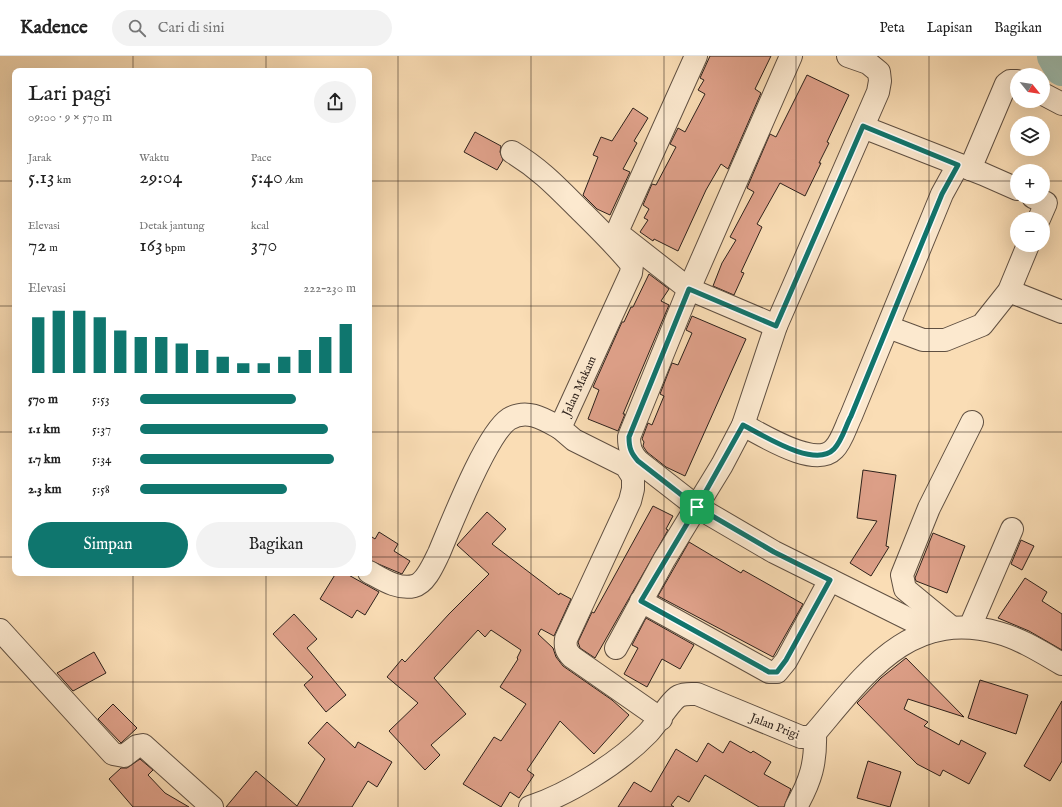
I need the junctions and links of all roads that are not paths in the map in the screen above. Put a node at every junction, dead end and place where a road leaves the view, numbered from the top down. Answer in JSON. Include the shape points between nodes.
{"nodes":[{"id":1,"x":696,"y":56,"type":"edge"},
{"id":2,"x":791,"y":56,"type":"edge"},
{"id":3,"x":848,"y":56,"type":"edge"},
{"id":4,"x":1010,"y":80,"type":"edge"},
{"id":5,"x":1050,"y":98,"type":"edge"},
{"id":6,"x":1062,"y":104,"type":"edge"},
{"id":7,"x":863,"y":126,"type":"junction"},
{"id":8,"x":512,"y":152,"type":"dead end"},
{"id":9,"x":964,"y":167,"type":"junction"},
{"id":10,"x":1010,"y":187,"type":"edge"},
{"id":11,"x":1025,"y":252,"type":"edge"},
{"id":12,"x":689,"y":289,"type":"junction"},
{"id":13,"x":1009,"y":290,"type":"junction"},
{"id":14,"x":1062,"y":312,"type":"edge"},
{"id":15,"x":776,"y":326,"type":"junction"},
{"id":16,"x":888,"y":327,"type":"junction"},
{"id":17,"x":972,"y":422,"type":"dead end"},
{"id":18,"x":743,"y":425,"type":"junction"},
{"id":19,"x":560,"y":428,"type":"junction"},
{"id":20,"x":697,"y":507,"type":"junction"},
{"id":21,"x":1012,"y":529,"type":"dead end"},
{"id":22,"x":372,"y":573,"type":"edge"},
{"id":23,"x":830,"y":580,"type":"junction"},
{"id":24,"x":641,"y":601,"type":"junction"},
{"id":25,"x":951,"y":628,"type":"junction"},
{"id":26,"x":0,"y":630,"type":"edge"},
{"id":27,"x":616,"y":648,"type":"dead end"},
{"id":28,"x":1062,"y":664,"type":"edge"},
{"id":29,"x":661,"y":719,"type":"junction"},
{"id":30,"x":815,"y":733,"type":"junction"},
{"id":31,"x":212,"y":807,"type":"edge"},
{"id":32,"x":530,"y":807,"type":"edge"},
{"id":33,"x":796,"y":807,"type":"edge"}],
"edges":[{"from":1,"to":12,"type":"street","via":[[618,230],[627,242]]},
{"from":2,"to":12,"type":"street"},
{"from":3,"to":7,"type":"street","via":[[868,63],[879,72],[878,92]]},
{"from":4,"to":9,"type":"street"},
{"from":5,"to":6,"type":"street"},
{"from":7,"to":9,"type":"street"},
{"from":7,"to":15,"type":"street"},
{"from":8,"to":19,"type":"street","name":"Jalan Makam","via":[[543,173],[632,265],[631,273]]},
{"from":9,"to":10,"type":"street"},
{"from":9,"to":16,"type":"street","via":[[942,194]]},
{"from":11,"to":13,"type":"street"},
{"from":12,"to":15,"type":"street"},
{"from":12,"to":20,"type":"street","via":[[629,437],[629,446],[631,454],[638,461]]},
{"from":13,"to":14,"type":"street"},
{"from":13,"to":16,"type":"street","via":[[982,325],[945,340],[923,340]]},
{"from":15,"to":18,"type":"street"},
{"from":16,"to":18,"type":"street","via":[[851,416],[835,448],[826,455],[812,456],[793,450]]},
{"from":17,"to":25,"type":"street","via":[[928,508],[902,575],[905,588]]},
{"from":18,"to":20,"type":"street"},
{"from":19,"to":22,"type":"street","via":[[536,415],[522,415],[509,419],[498,430],[471,480],[426,577],[416,586],[404,587]]},
{"from":19,"to":29,"type":"street","name":"Jalan Makam","via":[[574,440],[626,466],[633,477],[630,501],[566,639],[567,652]]},
{"from":20,"to":23,"type":"street","via":[[774,552]]},
{"from":20,"to":24,"type":"street"},
{"from":21,"to":25,"type":"street"},
{"from":23,"to":24,"type":"street","via":[[777,672],[769,672]]},
{"from":23,"to":25,"type":"street"},
{"from":24,"to":27,"type":"street"},
{"from":25,"to":28,"type":"street","name":"Jalan Prigi","via":[[1000,633]]},
{"from":25,"to":30,"type":"street","name":"Jalan Prigi","via":[[920,634],[901,644],[878,664]]},
{"from":26,"to":31,"type":"street","via":[[114,754],[124,756],[137,746],[143,745]]},
{"from":29,"to":30,"type":"street","name":"Jalan Prigi","via":[[679,696],[697,694],[801,737],[810,737]]},
{"from":29,"to":32,"type":"street","name":"Jalan Prigi","via":[[635,745],[586,780],[549,801]]},
{"from":30,"to":33,"type":"street","via":[[816,753],[813,770]]}]}
